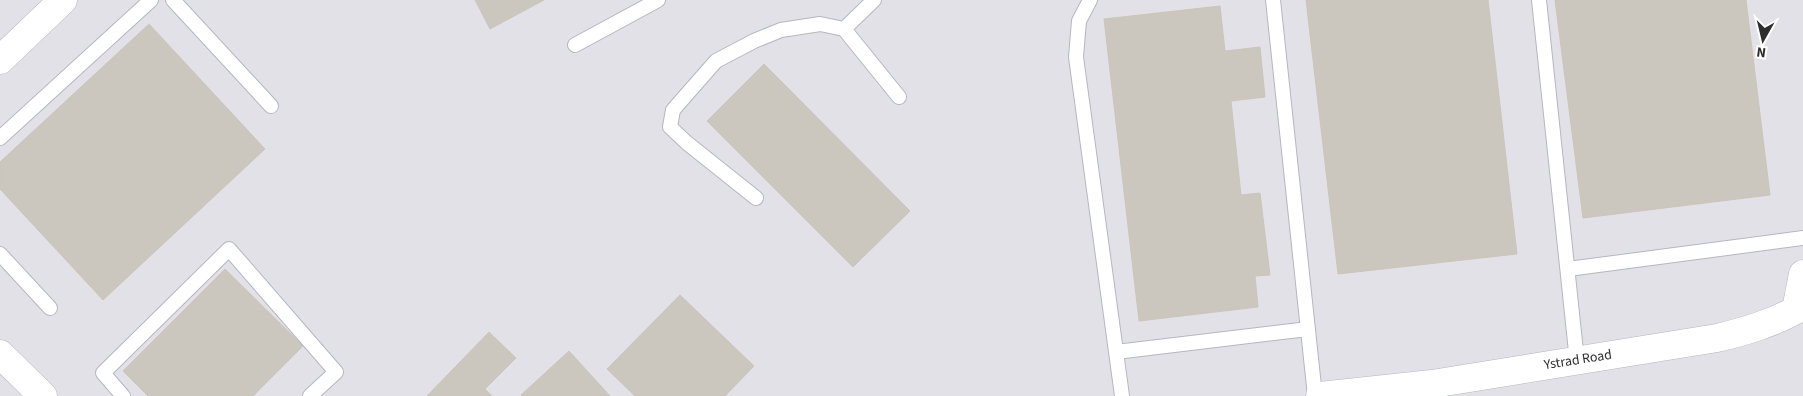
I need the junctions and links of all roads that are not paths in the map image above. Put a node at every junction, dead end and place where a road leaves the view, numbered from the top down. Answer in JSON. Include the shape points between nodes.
{"nodes":[{"id":1,"x":63,"y":0,"type":"edge"},
{"id":2,"x":151,"y":0,"type":"edge"},
{"id":3,"x":173,"y":0,"type":"edge"},
{"id":4,"x":658,"y":0,"type":"edge"},
{"id":5,"x":874,"y":0,"type":"edge"},
{"id":6,"x":1090,"y":0,"type":"edge"},
{"id":7,"x":1539,"y":0,"type":"edge"},
{"id":8,"x":1271,"y":3,"type":"edge"},
{"id":9,"x":844,"y":29,"type":"junction"},
{"id":10,"x":575,"y":45,"type":"dead end"},
{"id":11,"x":0,"y":60,"type":"edge"},
{"id":12,"x":899,"y":97,"type":"dead end"},
{"id":13,"x":271,"y":106,"type":"dead end"},
{"id":14,"x":0,"y":138,"type":"edge"},
{"id":15,"x":756,"y":198,"type":"dead end"},
{"id":16,"x":1803,"y":238,"type":"edge"},
{"id":17,"x":0,"y":254,"type":"edge"},
{"id":18,"x":1568,"y":269,"type":"junction"},
{"id":19,"x":1803,"y":274,"type":"edge"},
{"id":20,"x":50,"y":308,"type":"dead end"},
{"id":21,"x":1799,"y":312,"type":"edge"},
{"id":22,"x":1308,"y":329,"type":"junction"},
{"id":23,"x":1116,"y":352,"type":"junction"},
{"id":24,"x":0,"y":354,"type":"edge"},
{"id":25,"x":1577,"y":361,"type":"junction"},
{"id":26,"x":1358,"y":394,"type":"edge"},
{"id":27,"x":43,"y":396,"type":"edge"},
{"id":28,"x":123,"y":396,"type":"edge"},
{"id":29,"x":310,"y":396,"type":"edge"},
{"id":30,"x":1122,"y":396,"type":"edge"},
{"id":31,"x":1315,"y":396,"type":"edge"},
{"id":32,"x":1320,"y":396,"type":"edge"}],
"edges":[{"from":1,"to":11,"type":"street"},
{"from":2,"to":14,"type":"lane"},
{"from":3,"to":13,"type":"lane"},
{"from":4,"to":10,"type":"lane"},
{"from":5,"to":9,"type":"lane"},
{"from":6,"to":23,"type":"lane","via":[[1079,21],[1076,57]]},
{"from":7,"to":18,"type":"lane"},
{"from":8,"to":22,"type":"lane"},
{"from":9,"to":12,"type":"lane"},
{"from":9,"to":15,"type":"lane","via":[[820,24],[781,30],[754,41],[716,61],[673,110],[670,127]]},
{"from":16,"to":18,"type":"lane"},
{"from":17,"to":20,"type":"lane"},
{"from":18,"to":25,"type":"lane"},
{"from":19,"to":21,"type":"street","name":"Ystrad Road"},
{"from":21,"to":25,"type":"street","name":"Ystrad Road","via":[[1770,324],[1718,338]]},
{"from":22,"to":23,"type":"lane"},
{"from":22,"to":31,"type":"lane"},
{"from":23,"to":30,"type":"lane"},
{"from":24,"to":27,"type":"street"},
{"from":25,"to":26,"type":"street","name":"Ystrad Road"},
{"from":26,"to":32,"type":"street","name":"Ystrad Road"},
{"from":28,"to":29,"type":"lane","via":[[103,373],[229,249],[336,372]]}]}
